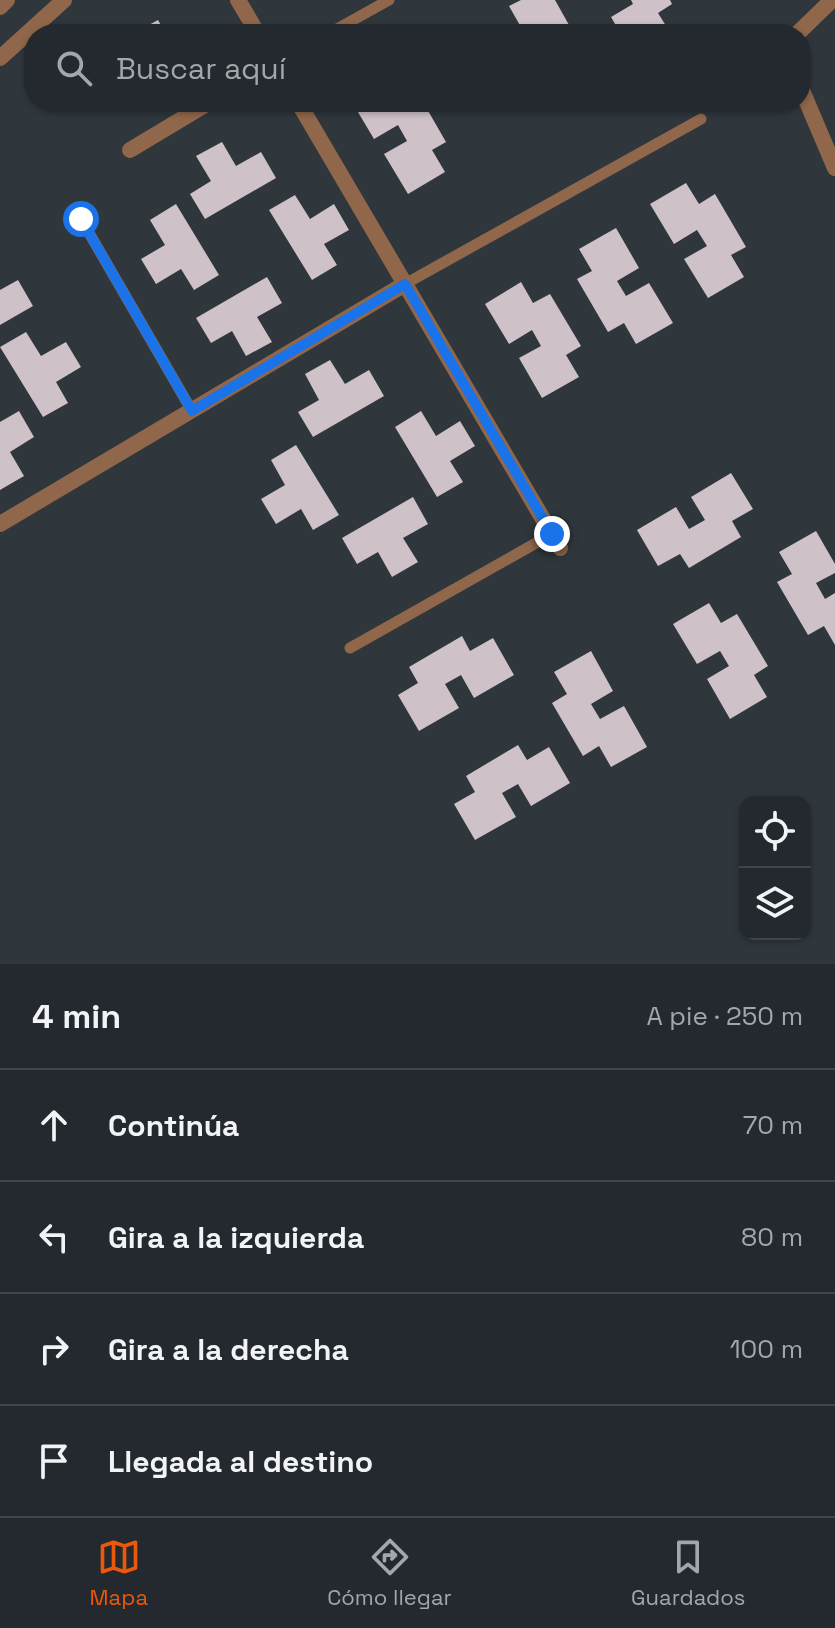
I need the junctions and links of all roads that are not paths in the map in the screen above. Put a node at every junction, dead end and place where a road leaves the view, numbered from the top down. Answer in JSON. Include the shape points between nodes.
{"nodes":[{"id":1,"x":7,"y":0,"type":"edge"},
{"id":2,"x":64,"y":0,"type":"edge"},
{"id":3,"x":238,"y":0,"type":"edge"},
{"id":4,"x":389,"y":0,"type":"edge"},
{"id":5,"x":832,"y":0,"type":"edge"},
{"id":6,"x":0,"y":7,"type":"edge"},
{"id":7,"x":38,"y":24,"type":"edge"},
{"id":8,"x":252,"y":24,"type":"edge"},
{"id":9,"x":346,"y":24,"type":"edge"},
{"id":10,"x":807,"y":24,"type":"edge"},
{"id":11,"x":24,"y":36,"type":"edge"},
{"id":12,"x":0,"y":58,"type":"edge"},
{"id":13,"x":193,"y":112,"type":"edge"},
{"id":14,"x":304,"y":112,"type":"edge"},
{"id":15,"x":811,"y":112,"type":"edge"},
{"id":16,"x":701,"y":119,"type":"dead end"},
{"id":17,"x":130,"y":150,"type":"dead end"},
{"id":18,"x":835,"y":168,"type":"edge"},
{"id":19,"x":81,"y":219,"type":"dead end"},
{"id":20,"x":405,"y":284,"type":"junction"},
{"id":21,"x":192,"y":411,"type":"junction"},
{"id":22,"x":0,"y":524,"type":"edge"},
{"id":23,"x":556,"y":541,"type":"joint"},
{"id":24,"x":350,"y":648,"type":"dead end"}],
"edges":[{"from":1,"to":6,"type":"street"},
{"from":2,"to":7,"type":"street"},
{"from":3,"to":8,"type":"street"},
{"from":4,"to":9,"type":"lane"},
{"from":5,"to":10,"type":"street"},
{"from":11,"to":12,"type":"street"},
{"from":13,"to":17,"type":"street"},
{"from":14,"to":20,"type":"street"},
{"from":15,"to":18,"type":"street"},
{"from":16,"to":20,"type":"lane"},
{"from":19,"to":21,"type":"lane"},
{"from":20,"to":21,"type":"street"},
{"from":20,"to":23,"type":"street"},
{"from":21,"to":22,"type":"street"},
{"from":23,"to":24,"type":"lane"}]}
